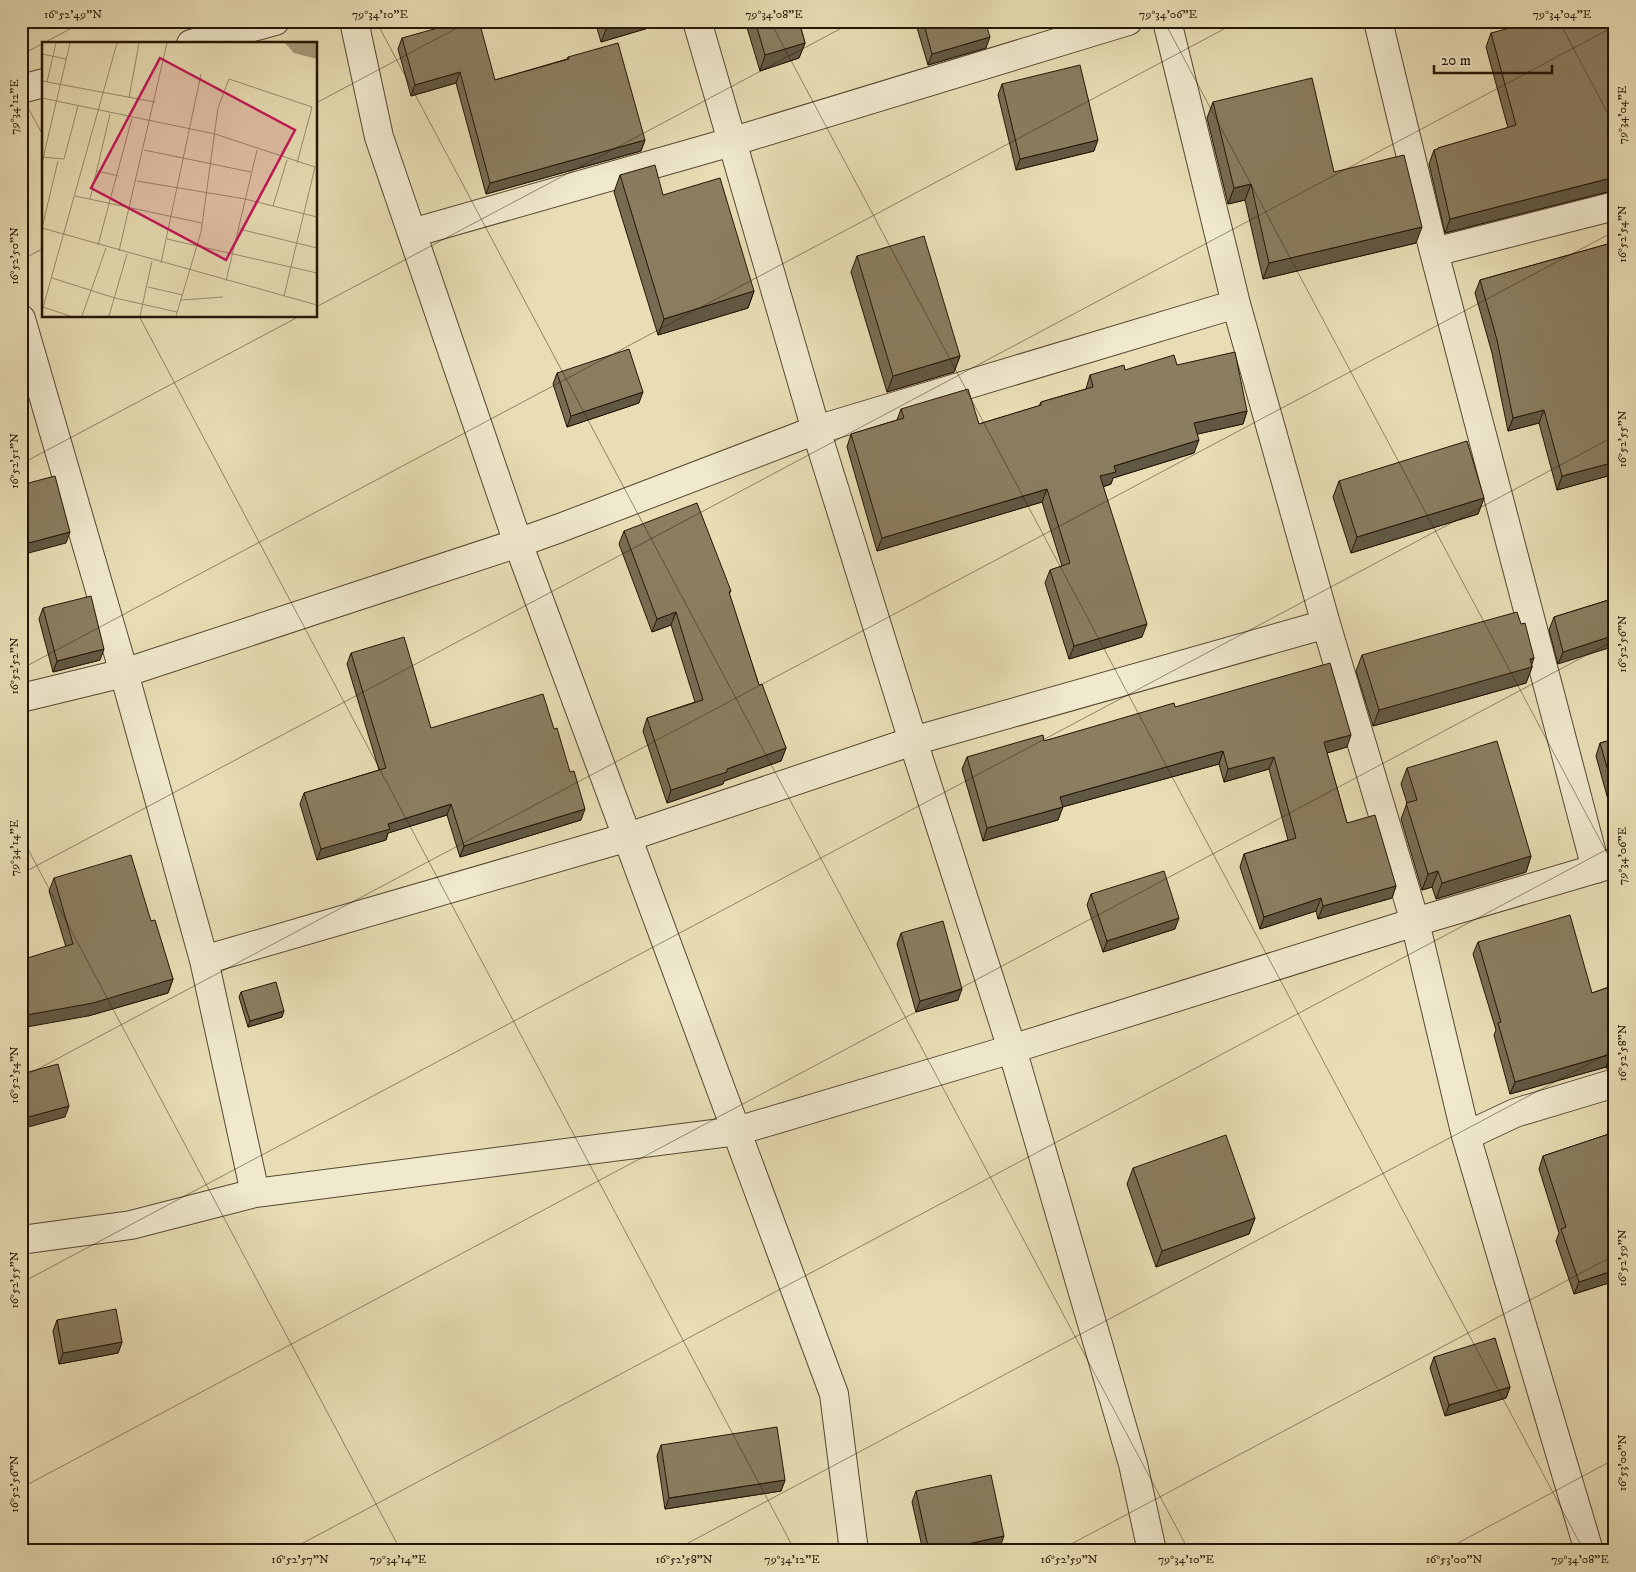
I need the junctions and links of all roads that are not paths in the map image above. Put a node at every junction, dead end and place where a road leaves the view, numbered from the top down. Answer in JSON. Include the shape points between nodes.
{"nodes":[{"id":1,"x":275,"y":21,"type":"edge"},
{"id":2,"x":354,"y":21,"type":"edge"},
{"id":3,"x":698,"y":21,"type":"edge"},
{"id":4,"x":1128,"y":21,"type":"edge"},
{"id":5,"x":1167,"y":21,"type":"edge"},
{"id":6,"x":1378,"y":21,"type":"edge"},
{"id":7,"x":198,"y":42,"type":"edge"},
{"id":8,"x":42,"y":84,"type":"edge"},
{"id":9,"x":21,"y":89,"type":"edge"},
{"id":10,"x":731,"y":142,"type":"junction"},
{"id":11,"x":1615,"y":206,"type":"edge"},
{"id":12,"x":412,"y":233,"type":"junction"},
{"id":13,"x":1434,"y":252,"type":"junction"},
{"id":14,"x":1236,"y":304,"type":"junction"},
{"id":15,"x":21,"y":319,"type":"edge"},
{"id":16,"x":27,"y":360,"type":"edge"},
{"id":17,"x":816,"y":430,"type":"junction"},
{"id":18,"x":518,"y":542,"type":"junction"},
{"id":19,"x":1326,"y":624,"type":"junction"},
{"id":20,"x":124,"y":673,"type":"junction"},
{"id":21,"x":21,"y":698,"type":"edge"},
{"id":22,"x":913,"y":741,"type":"junction"},
{"id":23,"x":628,"y":836,"type":"junction"},
{"id":24,"x":1606,"y":866,"type":"edge"},
{"id":25,"x":1415,"y":922,"type":"junction"},
{"id":26,"x":204,"y":960,"type":"junction"},
{"id":27,"x":1012,"y":1049,"type":"junction"},
{"id":28,"x":1615,"y":1083,"type":"edge"},
{"id":29,"x":737,"y":1131,"type":"junction"},
{"id":30,"x":1466,"y":1136,"type":"junction"},
{"id":31,"x":255,"y":1193,"type":"junction"},
{"id":32,"x":21,"y":1240,"type":"edge"},
{"id":33,"x":854,"y":1551,"type":"edge"},
{"id":34,"x":1152,"y":1551,"type":"edge"},
{"id":35,"x":1588,"y":1551,"type":"edge"}],
"edges":[{"from":1,"to":7,"type":"street"},
{"from":2,"to":12,"type":"street","via":[[379,137]]},
{"from":3,"to":10,"type":"street"},
{"from":4,"to":10,"type":"street"},
{"from":5,"to":14,"type":"street"},
{"from":6,"to":13,"type":"street"},
{"from":8,"to":9,"type":"street"},
{"from":10,"to":12,"type":"street"},
{"from":10,"to":17,"type":"street"},
{"from":11,"to":13,"type":"street"},
{"from":12,"to":18,"type":"street"},
{"from":13,"to":24,"type":"street"},
{"from":14,"to":17,"type":"street"},
{"from":14,"to":19,"type":"street"},
{"from":15,"to":16,"type":"street"},
{"from":16,"to":20,"type":"street"},
{"from":17,"to":18,"type":"street"},
{"from":17,"to":22,"type":"street"},
{"from":18,"to":20,"type":"street"},
{"from":18,"to":23,"type":"street"},
{"from":19,"to":22,"type":"street"},
{"from":19,"to":25,"type":"street"},
{"from":20,"to":21,"type":"street"},
{"from":20,"to":26,"type":"street"},
{"from":22,"to":23,"type":"street"},
{"from":22,"to":27,"type":"street"},
{"from":23,"to":26,"type":"street"},
{"from":23,"to":29,"type":"street"},
{"from":24,"to":25,"type":"street"},
{"from":25,"to":27,"type":"street"},
{"from":25,"to":30,"type":"street"},
{"from":26,"to":31,"type":"street"},
{"from":27,"to":29,"type":"street"},
{"from":27,"to":34,"type":"street","via":[[1134,1464]]},
{"from":28,"to":30,"type":"street","via":[[1515,1114]]},
{"from":29,"to":31,"type":"street"},
{"from":29,"to":33,"type":"street","via":[[834,1394]]},
{"from":30,"to":35,"type":"street"},
{"from":31,"to":32,"type":"street","via":[[131,1225]]}]}
